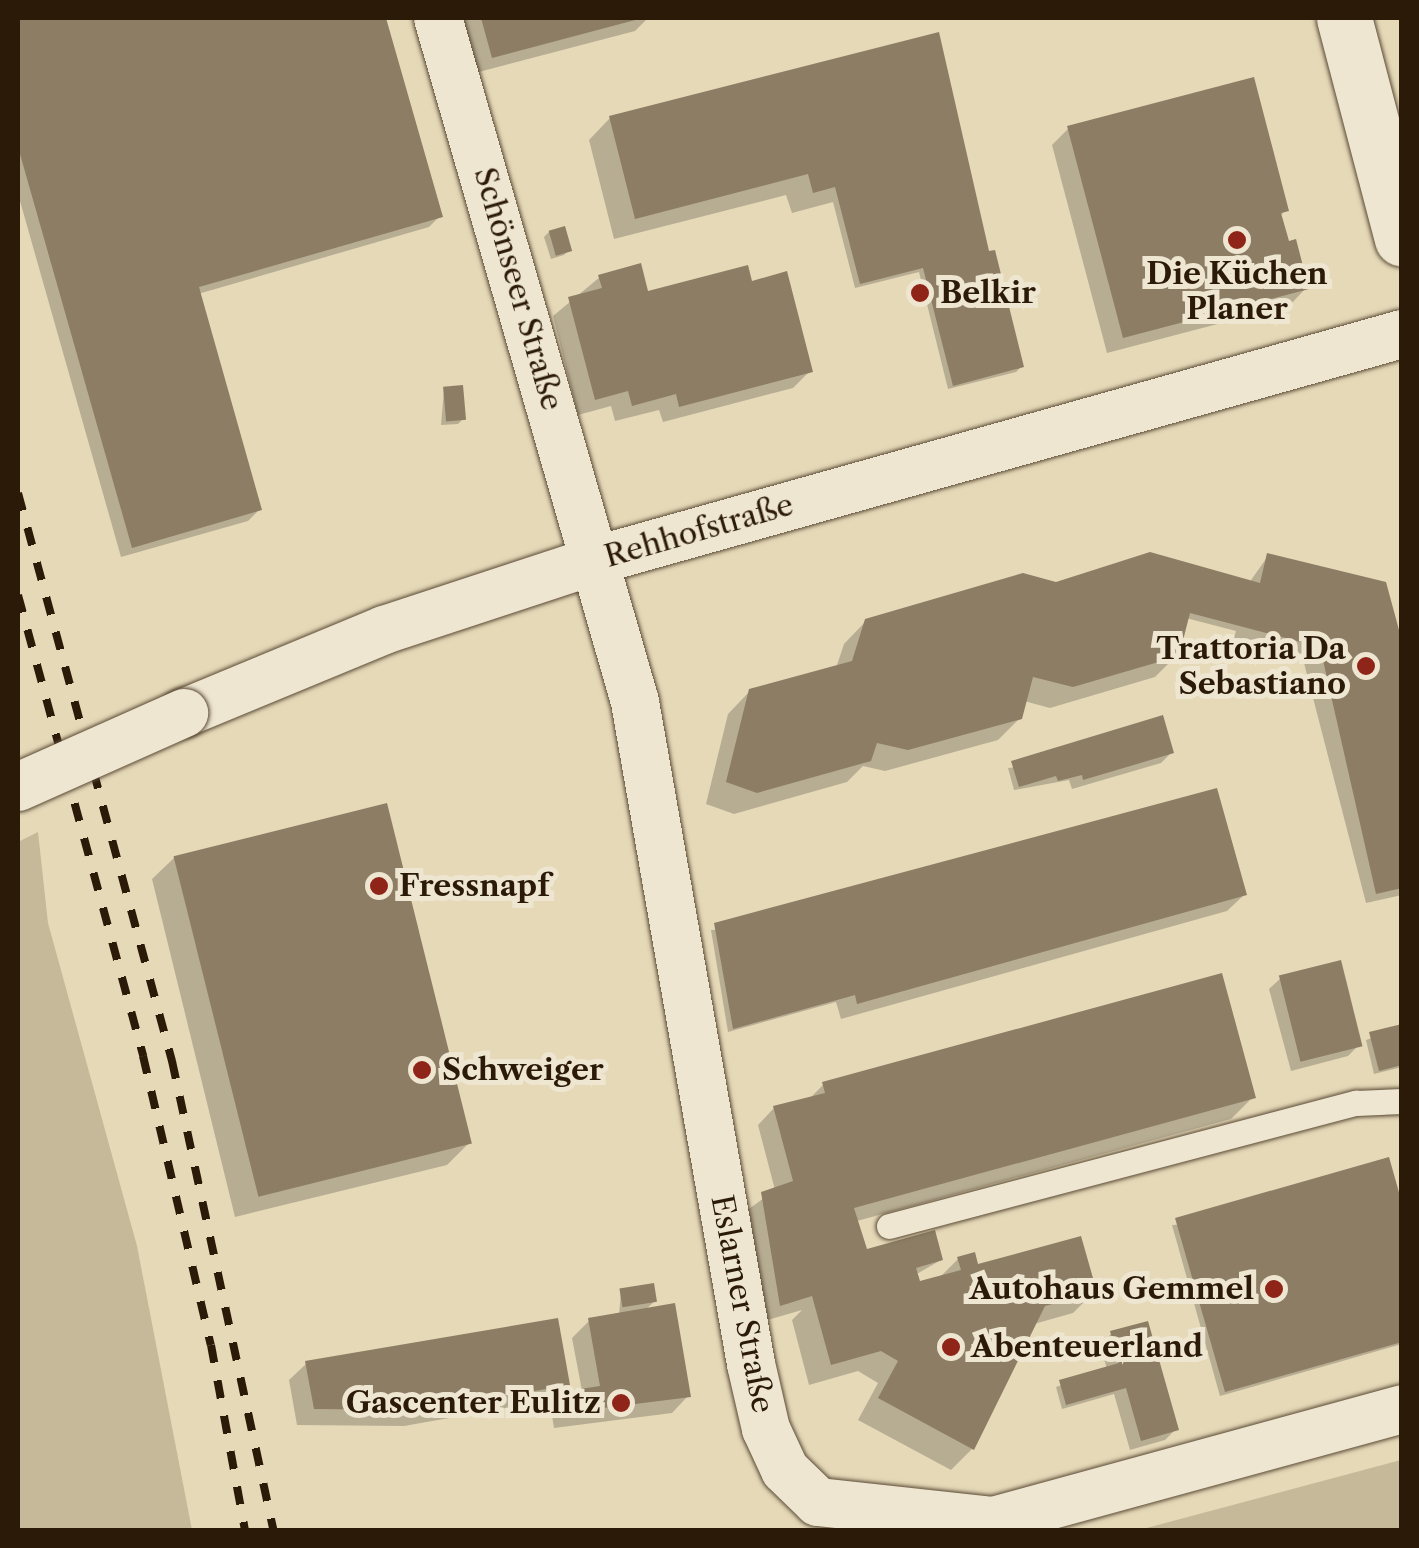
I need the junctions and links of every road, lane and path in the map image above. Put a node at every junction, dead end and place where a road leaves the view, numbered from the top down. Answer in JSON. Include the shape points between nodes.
{"nodes":[{"id":1,"x":438,"y":18,"type":"edge"},
{"id":2,"x":1344,"y":18,"type":"edge"},
{"id":3,"x":1402,"y":239,"type":"edge"},
{"id":4,"x":1402,"y":334,"type":"edge"},
{"id":5,"x":597,"y":560,"type":"junction"},
{"id":6,"x":18,"y":787,"type":"edge"},
{"id":7,"x":1402,"y":1100,"type":"edge"},
{"id":8,"x":889,"y":1226,"type":"dead end"},
{"id":9,"x":1402,"y":1409,"type":"edge"}],
"edges":[{"from":1,"to":5,"type":"street","name":"Schönseer Straße"},
{"from":2,"to":3,"type":"main road"},
{"from":4,"to":5,"type":"street","name":"Rehhofstraße"},
{"from":5,"to":6,"type":"street","name":"Rehhofstraße","bridge":true,"via":[[384,630]]},
{"from":5,"to":9,"type":"street","name":"Eslarner Straße","via":[[634,702],[751,1364],[766,1430],[785,1470],[818,1502],[994,1522]]},
{"from":7,"to":8,"type":"lane","via":[[1356,1103]]}]}
